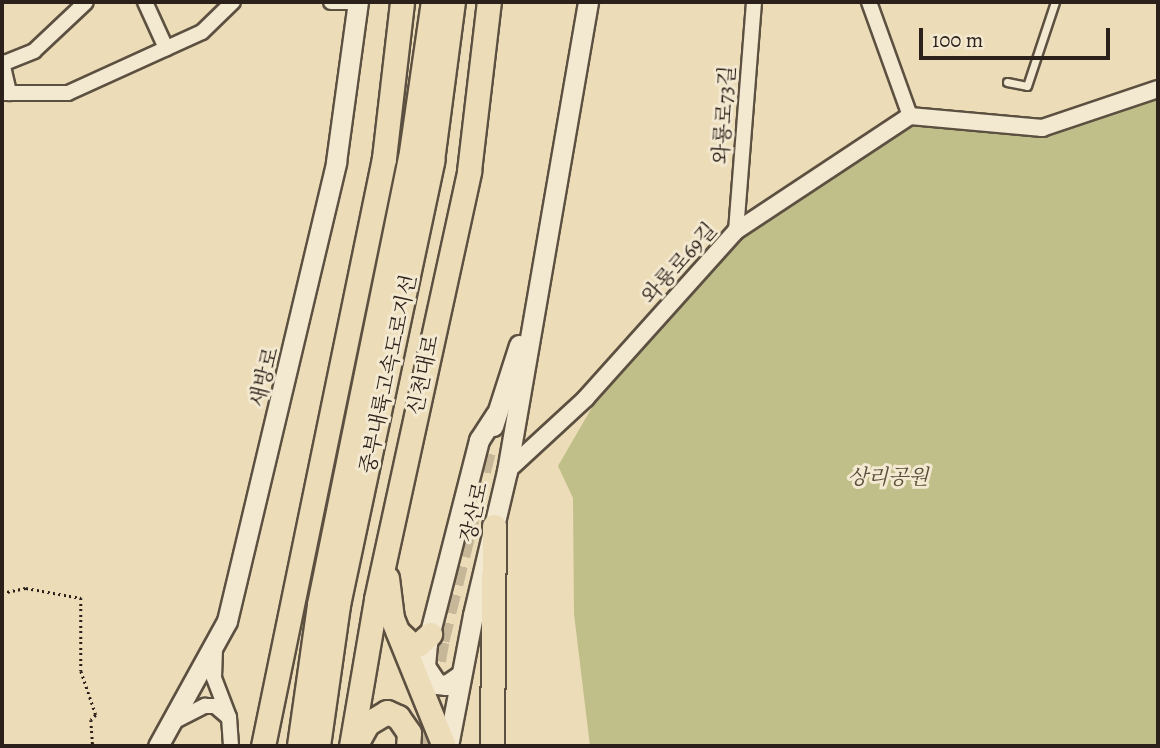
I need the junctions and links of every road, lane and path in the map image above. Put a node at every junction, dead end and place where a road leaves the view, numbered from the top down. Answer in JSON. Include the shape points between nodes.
{"nodes":[{"id":1,"x":86,"y":2,"type":"edge"},
{"id":2,"x":145,"y":2,"type":"edge"},
{"id":3,"x":233,"y":2,"type":"edge"},
{"id":4,"x":331,"y":2,"type":"edge"},
{"id":5,"x":358,"y":2,"type":"edge"},
{"id":6,"x":402,"y":2,"type":"edge"},
{"id":7,"x":434,"y":2,"type":"edge"},
{"id":8,"x":453,"y":2,"type":"edge"},
{"id":9,"x":489,"y":2,"type":"edge"},
{"id":10,"x":587,"y":2,"type":"edge"},
{"id":11,"x":754,"y":2,"type":"edge"},
{"id":12,"x":869,"y":2,"type":"edge"},
{"id":13,"x":1055,"y":2,"type":"edge"},
{"id":14,"x":166,"y":48,"type":"junction"},
{"id":15,"x":2,"y":63,"type":"edge"},
{"id":16,"x":1006,"y":82,"type":"dead end"},
{"id":17,"x":1158,"y":89,"type":"edge"},
{"id":18,"x":5,"y":93,"type":"edge"},
{"id":19,"x":910,"y":116,"type":"junction"},
{"id":20,"x":736,"y":232,"type":"junction"},
{"id":21,"x":538,"y":288,"type":"junction"},
{"id":22,"x":496,"y":414,"type":"junction"},
{"id":23,"x":488,"y":444,"type":"tunnel mouth"},
{"id":24,"x":507,"y":471,"type":"junction"},
{"id":25,"x":494,"y":526,"type":"junction"},
{"id":26,"x":386,"y":551,"type":"junction"},
{"id":27,"x":2,"y":593,"type":"edge"},
{"id":28,"x":398,"y":632,"type":"junction"},
{"id":29,"x":430,"y":634,"type":"junction"},
{"id":30,"x":219,"y":635,"type":"junction"},
{"id":31,"x":461,"y":675,"type":"junction"},
{"id":32,"x":229,"y":717,"type":"junction"},
{"id":33,"x":171,"y":724,"type":"junction"},
{"id":34,"x":93,"y":746,"type":"edge"},
{"id":35,"x":158,"y":746,"type":"edge"},
{"id":36,"x":231,"y":746,"type":"edge"},
{"id":37,"x":263,"y":746,"type":"edge"},
{"id":38,"x":300,"y":746,"type":"edge"},
{"id":39,"x":318,"y":746,"type":"edge"},
{"id":40,"x":353,"y":746,"type":"edge"},
{"id":41,"x":408,"y":746,"type":"edge"},
{"id":42,"x":446,"y":746,"type":"edge"},
{"id":43,"x":492,"y":746,"type":"edge"}],
"edges":[{"from":1,"to":15,"type":"street","via":[[34,51]]},
{"from":2,"to":14,"type":"street"},
{"from":3,"to":14,"type":"street","via":[[202,32]]},
{"from":4,"to":5,"type":"street"},
{"from":5,"to":30,"type":"main road","name":"새방로","via":[[336,162],[227,621]]},
{"from":6,"to":37,"type":"highway","via":[[384,158]]},
{"from":7,"to":38,"type":"highway","name":"중부내륙고속도로지선","via":[[411,159],[320,605]]},
{"from":8,"to":39,"type":"highway","name":"중부내륙고속도로지선","via":[[432,161],[338,605]]},
{"from":9,"to":26,"type":"highway","name":"신천대로","via":[[469,171]]},
{"from":10,"to":21,"type":"main road","name":"장산로"},
{"from":11,"to":20,"type":"street","name":"와룡로73길"},
{"from":12,"to":19,"type":"street"},
{"from":13,"to":16,"type":"lane","via":[[1027,86]]},
{"from":14,"to":18,"type":"street","via":[[68,93]]},
{"from":15,"to":18,"type":"street"},
{"from":17,"to":19,"type":"street","via":[[1042,128]]},
{"from":19,"to":20,"type":"street","name":"와룡로69길"},
{"from":20,"to":24,"type":"street","name":"와룡로69길","via":[[586,398]]},
{"from":21,"to":22,"type":"main road","name":"장산로"},
{"from":21,"to":24,"type":"main road","name":"장산로"},
{"from":22,"to":23,"type":"main road","name":"장산로"},
{"from":22,"to":29,"type":"main road","via":[[480,440]]},
{"from":24,"to":25,"type":"main road","name":"장산로"},
{"from":25,"to":31,"type":"main road","name":"장산로"},
{"from":25,"to":43,"type":"highway"},
{"from":26,"to":28,"type":"highway","via":[[392,618]]},
{"from":26,"to":40,"type":"highway","name":"신천대로"},
{"from":27,"to":34,"type":"path","via":[[26,589],[81,598],[85,651],[81,671],[96,715],[91,720]]},
{"from":28,"to":29,"type":"highway","via":[[411,644],[419,644]]},
{"from":28,"to":42,"type":"highway"},
{"from":29,"to":31,"type":"main road","via":[[425,666],[437,684],[446,685]]},
{"from":30,"to":32,"type":"street","via":[[214,678]]},
{"from":30,"to":33,"type":"main road","name":"새방로"},
{"from":31,"to":42,"type":"main road","name":"장산로"},
{"from":32,"to":33,"type":"street","via":[[215,706],[205,706]]},
{"from":32,"to":36,"type":"street"},
{"from":33,"to":35,"type":"main road","name":"새방로"},
{"from":40,"to":41,"type":"highway","via":[[367,724],[387,712],[398,717],[409,733]]}]}
